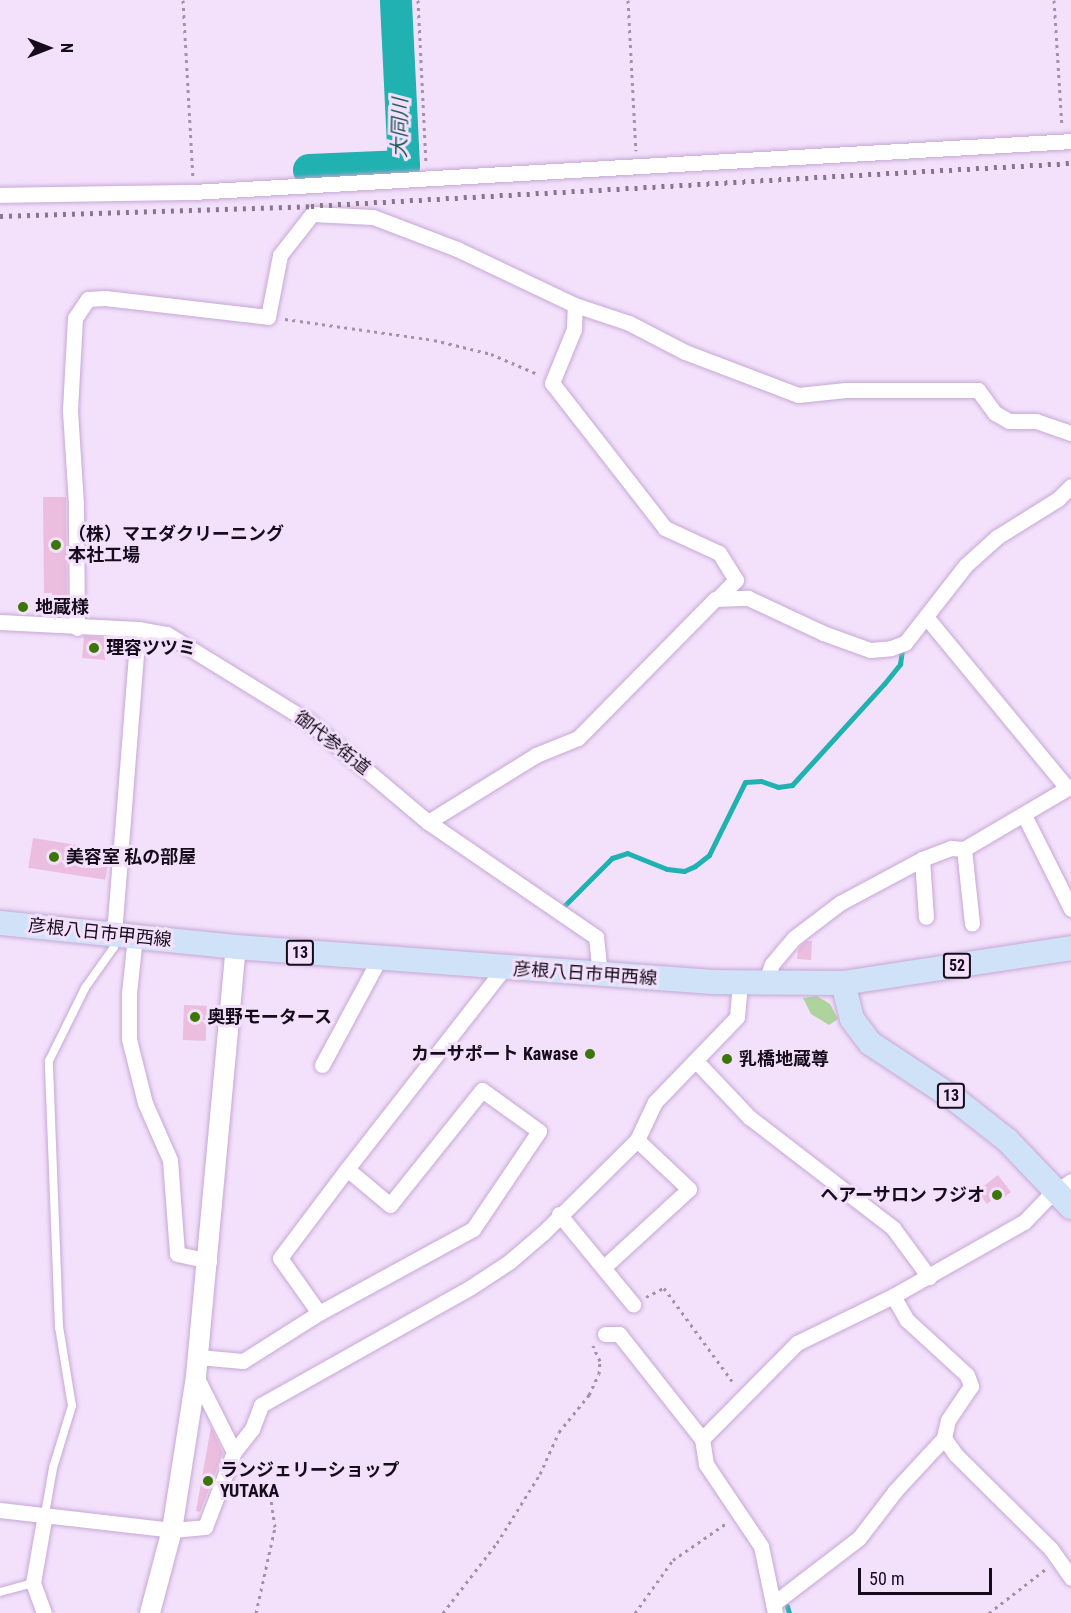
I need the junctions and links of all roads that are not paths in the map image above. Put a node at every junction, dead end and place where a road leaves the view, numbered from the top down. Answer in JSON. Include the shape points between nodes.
{"nodes":[{"id":1,"x":1067,"y":141,"type":"edge"},
{"id":2,"x":0,"y":195,"type":"edge"},
{"id":3,"x":575,"y":305,"type":"junction"},
{"id":4,"x":1071,"y":433,"type":"edge"},
{"id":5,"x":1071,"y":486,"type":"edge"},
{"id":6,"x":717,"y":599,"type":"junction"},
{"id":7,"x":927,"y":618,"type":"junction"},
{"id":8,"x":0,"y":622,"type":"edge"},
{"id":9,"x":77,"y":628,"type":"junction"},
{"id":10,"x":138,"y":629,"type":"junction"},
{"id":11,"x":1069,"y":787,"type":"edge"},
{"id":12,"x":1024,"y":815,"type":"junction"},
{"id":13,"x":428,"y":822,"type":"junction"},
{"id":14,"x":964,"y":849,"type":"junction"},
{"id":15,"x":922,"y":860,"type":"junction"},
{"id":16,"x":1071,"y":909,"type":"edge"},
{"id":17,"x":926,"y":917,"type":"dead end"},
{"id":18,"x":0,"y":923,"type":"edge"},
{"id":19,"x":972,"y":924,"type":"dead end"},
{"id":20,"x":124,"y":936,"type":"junction"},
{"id":21,"x":236,"y":947,"type":"junction"},
{"id":22,"x":1071,"y":948,"type":"edge"},
{"id":23,"x":379,"y":959,"type":"junction"},
{"id":24,"x":503,"y":969,"type":"junction"},
{"id":25,"x":600,"y":974,"type":"junction"},
{"id":26,"x":740,"y":982,"type":"junction"},
{"id":27,"x":765,"y":983,"type":"junction"},
{"id":28,"x":843,"y":983,"type":"junction"},
{"id":29,"x":697,"y":1062,"type":"junction"},
{"id":30,"x":322,"y":1065,"type":"dead end"},
{"id":31,"x":637,"y":1140,"type":"junction"},
{"id":32,"x":347,"y":1169,"type":"junction"},
{"id":33,"x":1066,"y":1193,"type":"edge"},
{"id":34,"x":559,"y":1214,"type":"junction"},
{"id":35,"x":209,"y":1261,"type":"junction"},
{"id":36,"x":604,"y":1267,"type":"junction"},
{"id":37,"x":929,"y":1277,"type":"junction"},
{"id":38,"x":893,"y":1296,"type":"junction"},
{"id":39,"x":633,"y":1304,"type":"road end"},
{"id":40,"x":319,"y":1313,"type":"junction"},
{"id":41,"x":605,"y":1334,"type":"road end"},
{"id":42,"x":197,"y":1366,"type":"junction"},
{"id":43,"x":944,"y":1438,"type":"junction"},
{"id":44,"x":702,"y":1439,"type":"junction"},
{"id":45,"x":234,"y":1452,"type":"junction"},
{"id":46,"x":0,"y":1510,"type":"edge"},
{"id":47,"x":45,"y":1514,"type":"junction"},
{"id":48,"x":172,"y":1530,"type":"junction"},
{"id":49,"x":1071,"y":1578,"type":"edge"},
{"id":50,"x":33,"y":1583,"type":"junction"},
{"id":51,"x":0,"y":1592,"type":"edge"},
{"id":52,"x":774,"y":1608,"type":"edge"},
{"id":53,"x":44,"y":1613,"type":"edge"},
{"id":54,"x":150,"y":1613,"type":"edge"}],
"edges":[{"from":1,"to":2,"type":"street","via":[[194,192]]},
{"from":3,"to":4,"type":"street","via":[[629,323],[685,352],[798,395],[846,390],[978,390],[995,413],[1009,421],[1036,421]]},
{"from":3,"to":6,"type":"street","via":[[574,329],[552,383],[665,528],[719,553],[736,580]]},
{"from":3,"to":9,"type":"street","via":[[457,249],[373,217],[312,214],[305,218],[303,230],[280,255],[268,317],[87,299],[75,318],[70,410]]},
{"from":5,"to":7,"type":"street","via":[[1058,499],[997,537],[966,565]]},
{"from":6,"to":7,"type":"street","via":[[748,598],[870,650],[905,643]]},
{"from":6,"to":13,"type":"street","via":[[578,738],[536,755]]},
{"from":7,"to":11,"type":"street"},
{"from":8,"to":9,"type":"street","name":"御代参街道"},
{"from":9,"to":10,"type":"street","name":"御代参街道"},
{"from":10,"to":13,"type":"street","name":"御代参街道","via":[[166,634],[308,721]]},
{"from":10,"to":20,"type":"street"},
{"from":11,"to":12,"type":"street"},
{"from":12,"to":14,"type":"street"},
{"from":12,"to":16,"type":"street"},
{"from":13,"to":25,"type":"street","name":"御代参街道","via":[[596,937]]},
{"from":14,"to":15,"type":"street","via":[[951,848]]},
{"from":14,"to":19,"type":"street"},
{"from":15,"to":17,"type":"street"},
{"from":15,"to":27,"type":"street","via":[[840,903],[794,938],[772,964]]},
{"from":18,"to":20,"type":"main road","name":"彦根八日市甲西線","number":"13"},
{"from":20,"to":21,"type":"main road","name":"彦根八日市甲西線","number":"13"},
{"from":20,"to":35,"type":"street","via":[[129,1039],[145,1102],[170,1160],[177,1254]]},
{"from":20,"to":47,"type":"lane","via":[[85,988],[49,1061],[59,1327],[72,1406],[53,1468]]},
{"from":21,"to":23,"type":"main road","name":"彦根八日市甲西線","number":"13"},
{"from":21,"to":35,"type":"street"},
{"from":22,"to":28,"type":"main road","number":"52"},
{"from":23,"to":24,"type":"main road","name":"彦根八日市甲西線","number":"13"},
{"from":23,"to":30,"type":"street"},
{"from":24,"to":25,"type":"main road","name":"彦根八日市甲西線","number":"13"},
{"from":24,"to":32,"type":"street"},
{"from":25,"to":26,"type":"main road","name":"彦根八日市甲西線","number":"13"},
{"from":26,"to":27,"type":"main road","name":"彦根八日市甲西線","number":"13"},
{"from":26,"to":29,"type":"street","via":[[737,1017]]},
{"from":27,"to":28,"type":"main road","name":"彦根八日市甲西線","number":"13"},
{"from":28,"to":33,"type":"main road","number":"13","via":[[852,1019],[870,1043],[956,1100]]},
{"from":29,"to":31,"type":"street","via":[[655,1102]]},
{"from":29,"to":37,"type":"street","via":[[749,1117],[893,1228]]},
{"from":31,"to":34,"type":"street"},
{"from":31,"to":36,"type":"street","via":[[689,1189]]},
{"from":32,"to":40,"type":"street","via":[[280,1258]]},
{"from":32,"to":40,"type":"street","via":[[390,1205],[483,1090],[539,1131],[473,1229]]},
{"from":33,"to":37,"type":"street"},
{"from":34,"to":36,"type":"street"},
{"from":34,"to":45,"type":"street","via":[[508,1263],[261,1405],[252,1429]]},
{"from":35,"to":42,"type":"street"},
{"from":36,"to":39,"type":"street"},
{"from":37,"to":38,"type":"street"},
{"from":38,"to":43,"type":"street","via":[[907,1320],[967,1375],[971,1386],[948,1419]]},
{"from":38,"to":44,"type":"street","via":[[797,1343]]},
{"from":40,"to":42,"type":"street","via":[[243,1361]]},
{"from":41,"to":44,"type":"street","via":[[619,1334]]},
{"from":42,"to":45,"type":"street"},
{"from":42,"to":48,"type":"street"},
{"from":43,"to":49,"type":"street","via":[[955,1454],[1051,1549]]},
{"from":43,"to":52,"type":"street","via":[[895,1491],[859,1538]]},
{"from":44,"to":52,"type":"street","via":[[706,1464],[742,1512],[761,1546]]},
{"from":45,"to":48,"type":"street","via":[[205,1527]]},
{"from":46,"to":47,"type":"street"},
{"from":47,"to":48,"type":"street"},
{"from":47,"to":50,"type":"street"},
{"from":48,"to":54,"type":"street"},
{"from":50,"to":51,"type":"lane"},
{"from":50,"to":53,"type":"street"}]}
